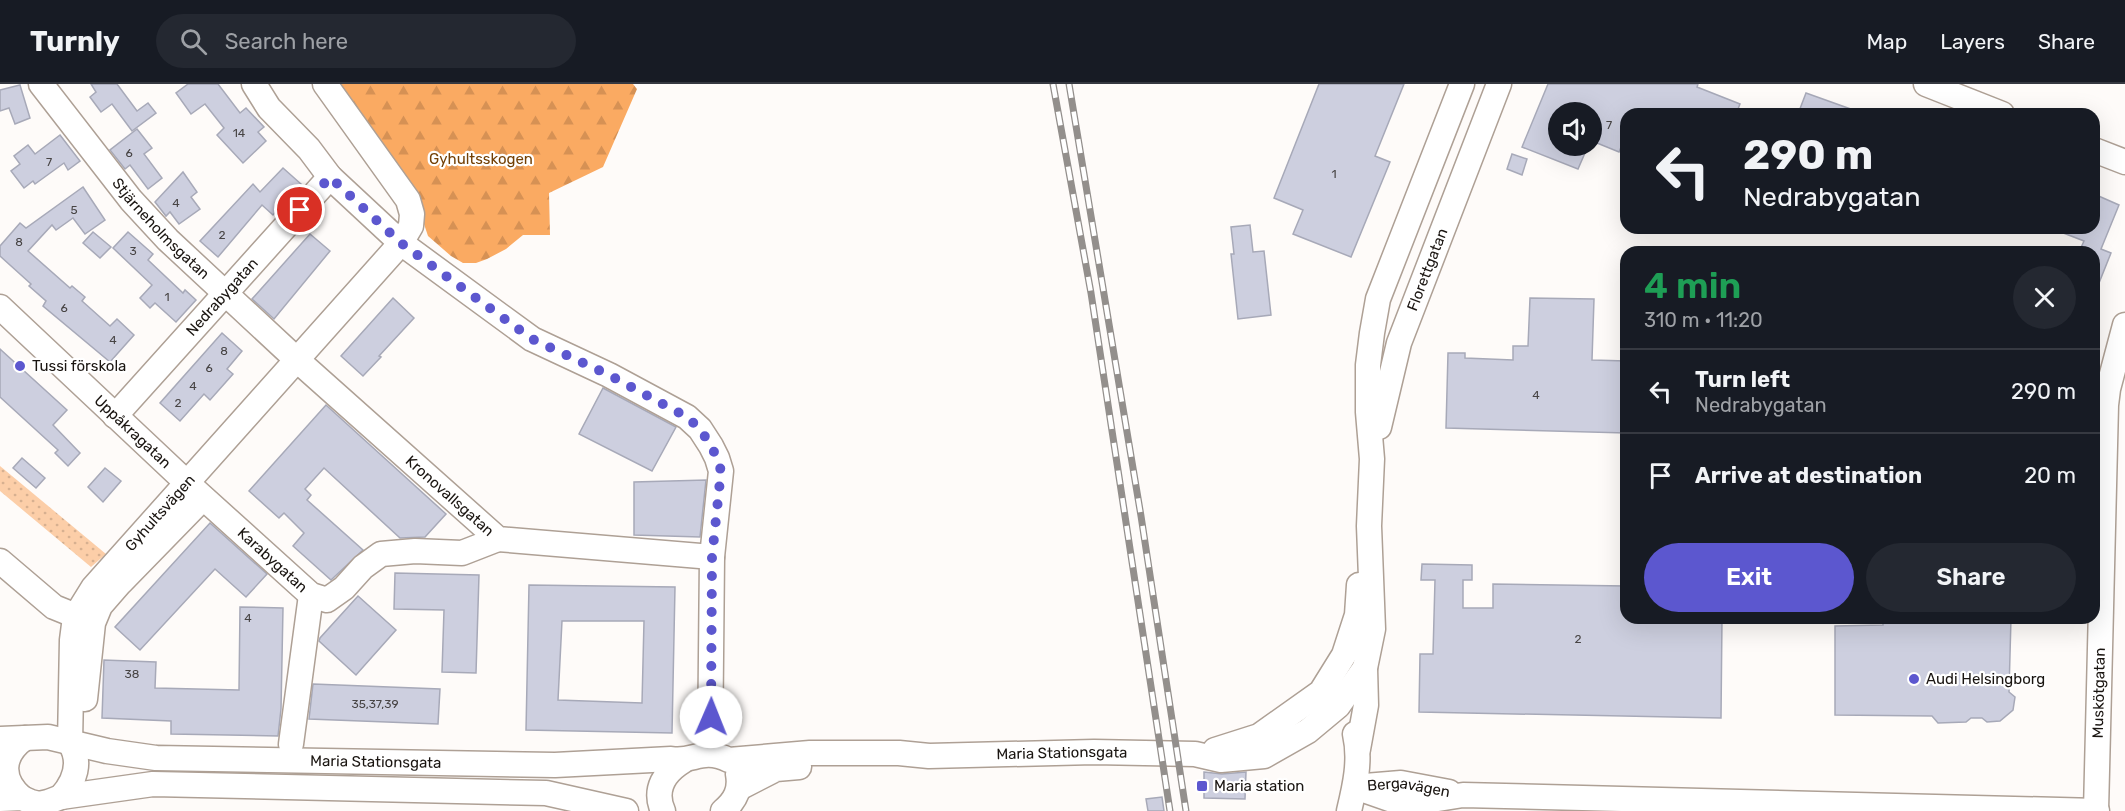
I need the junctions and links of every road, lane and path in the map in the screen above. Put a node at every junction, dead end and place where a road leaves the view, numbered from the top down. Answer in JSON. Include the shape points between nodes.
{"nodes":[{"id":1,"x":41,"y":84,"type":"edge"},
{"id":2,"x":254,"y":84,"type":"edge"},
{"id":3,"x":325,"y":84,"type":"edge"},
{"id":4,"x":1462,"y":84,"type":"edge"},
{"id":5,"x":1499,"y":84,"type":"edge"},
{"id":6,"x":1926,"y":84,"type":"edge"},
{"id":7,"x":1987,"y":108,"type":"edge"},
{"id":8,"x":2100,"y":152,"type":"edge"},
{"id":9,"x":2125,"y":162,"type":"edge"},
{"id":10,"x":330,"y":177,"type":"junction"},
{"id":11,"x":401,"y":243,"type":"junction"},
{"id":12,"x":225,"y":293,"type":"junction"},
{"id":13,"x":0,"y":307,"type":"edge"},
{"id":14,"x":2125,"y":325,"type":"edge"},
{"id":15,"x":296,"y":359,"type":"junction"},
{"id":16,"x":115,"y":416,"type":"junction"},
{"id":17,"x":1372,"y":459,"type":"junction"},
{"id":18,"x":194,"y":490,"type":"junction"},
{"id":19,"x":1369,"y":526,"type":"junction"},
{"id":20,"x":498,"y":539,"type":"junction"},
{"id":21,"x":712,"y":557,"type":"junction"},
{"id":22,"x":0,"y":561,"type":"edge"},
{"id":23,"x":310,"y":595,"type":"junction"},
{"id":24,"x":84,"y":620,"type":"junction"},
{"id":25,"x":1344,"y":655,"type":"joint"},
{"id":26,"x":1365,"y":668,"type":"junction"},
{"id":27,"x":1330,"y":699,"type":"junction"},
{"id":28,"x":25,"y":738,"type":"junction"},
{"id":29,"x":0,"y":739,"type":"edge"},
{"id":30,"x":70,"y":743,"type":"junction"},
{"id":31,"x":291,"y":744,"type":"dead end"},
{"id":32,"x":1358,"y":748,"type":"junction"},
{"id":33,"x":929,"y":756,"type":"junction"},
{"id":34,"x":719,"y":757,"type":"junction"},
{"id":35,"x":683,"y":761,"type":"junction"},
{"id":36,"x":739,"y":788,"type":"junction"},
{"id":37,"x":61,"y":797,"type":"junction"},
{"id":38,"x":11,"y":798,"type":"edge"},
{"id":39,"x":1357,"y":799,"type":"edge"},
{"id":40,"x":627,"y":811,"type":"edge"},
{"id":41,"x":663,"y":811,"type":"edge"},
{"id":42,"x":723,"y":811,"type":"edge"},
{"id":43,"x":1348,"y":811,"type":"edge"},
{"id":44,"x":2097,"y":811,"type":"edge"}],
"edges":[{"from":1,"to":12,"type":"street","name":"Stjärneholmsgatan","via":[[131,200]]},
{"from":2,"to":10,"type":"street","via":[[269,108]]},
{"from":3,"to":11,"type":"street","name":"Gyhultsvägen","via":[[408,200],[411,226]]},
{"from":4,"to":17,"type":"street","name":"Florettgatan","via":[[1378,298],[1368,365]]},
{"from":5,"to":17,"type":"street","name":"Florettgatan","via":[[1399,343]]},
{"from":6,"to":7,"type":"street"},
{"from":8,"to":9,"type":"street"},
{"from":10,"to":11,"type":"street"},
{"from":10,"to":12,"type":"street","name":"Nedrabygatan"},
{"from":11,"to":15,"type":"street","name":"Gyhultsvägen"},
{"from":11,"to":21,"type":"street","via":[[532,339],[618,380],[687,417],[700,429],[721,471]]},
{"from":12,"to":15,"type":"street","name":"Stjärneholmsgatan"},
{"from":12,"to":16,"type":"street","name":"Nedrabygatan"},
{"from":13,"to":16,"type":"street","name":"Uppåkragatan"},
{"from":14,"to":44,"type":"street","name":"Muskötgatan","via":[[2106,405]]},
{"from":15,"to":18,"type":"street","name":"Gyhultsvägen"},
{"from":15,"to":20,"type":"street","name":"Kronovallsgatan"},
{"from":16,"to":18,"type":"street","name":"Uppåkragatan"},
{"from":17,"to":19,"type":"street","name":"Florettgatan"},
{"from":18,"to":23,"type":"street","name":"Karabygatan"},
{"from":18,"to":24,"type":"street","name":"Gyhultsvägen","via":[[120,583]]},
{"from":19,"to":25,"type":"street","name":"Florettgatan","via":[[1357,615]]},
{"from":19,"to":26,"type":"street","name":"Florettgatan","via":[[1374,630]]},
{"from":20,"to":21,"type":"street","name":"Kronovallsgatan"},
{"from":20,"to":23,"type":"street","name":"Karabygatan","via":[[462,553],[381,554],[327,600]]},
{"from":21,"to":34,"type":"street"},
{"from":22,"to":24,"type":"street","via":[[54,608]]},
{"from":23,"to":31,"type":"street"},
{"from":24,"to":30,"type":"street","name":"Gyhultsvägen","via":[[87,693]]},
{"from":25,"to":27,"type":"street","name":"Maria Stationsgata"},
{"from":26,"to":27,"type":"street","name":"Maria Stationsgata"},
{"from":26,"to":32,"type":"street","name":"Florettgatan","via":[[1366,705]]},
{"from":27,"to":32,"type":"street","via":[[1354,730]]},
{"from":27,"to":33,"type":"street","name":"Maria Stationsgata","via":[[1308,731],[1264,756],[1221,760],[1195,754],[1094,752]]},
{"from":28,"to":29,"type":"street","name":"Maria Stationsgata"},
{"from":28,"to":30,"type":"street","name":"Maria Stationsgata","via":[[48,737]]},
{"from":28,"to":38,"type":"street","name":"Maria Stationsgata","via":[[9,754],[6,767],[13,790]]},
{"from":30,"to":35,"type":"street","name":"Maria Stationsgata","via":[[156,759],[555,765]]},
{"from":30,"to":37,"type":"street","via":[[75,750],[76,770]]},
{"from":32,"to":39,"type":"street","name":"Florettgatan"},
{"from":33,"to":34,"type":"street","name":"Maria Stationsgata","via":[[810,753]]},
{"from":33,"to":36,"type":"street","name":"Maria Stationsgata","via":[[914,762],[776,769]]},
{"from":34,"to":35,"type":"street","name":"Maria Stationsgata","via":[[700,754]]},
{"from":34,"to":36,"type":"street","via":[[736,768]]},
{"from":35,"to":41,"type":"street","via":[[666,773],[663,780],[659,798]]},
{"from":36,"to":42,"type":"street","name":"Maria Stationsgata"},
{"from":37,"to":38,"type":"street","name":"Maria Stationsgata","via":[[39,804]]},
{"from":37,"to":40,"type":"street","name":"Maria Stationsgata","via":[[153,784],[523,792],[546,793]]},
{"from":39,"to":43,"type":"street","name":"Florettgatan"},
{"from":39,"to":44,"type":"street","name":"Bergavägen","via":[[1401,783],[1463,795]]}]}
